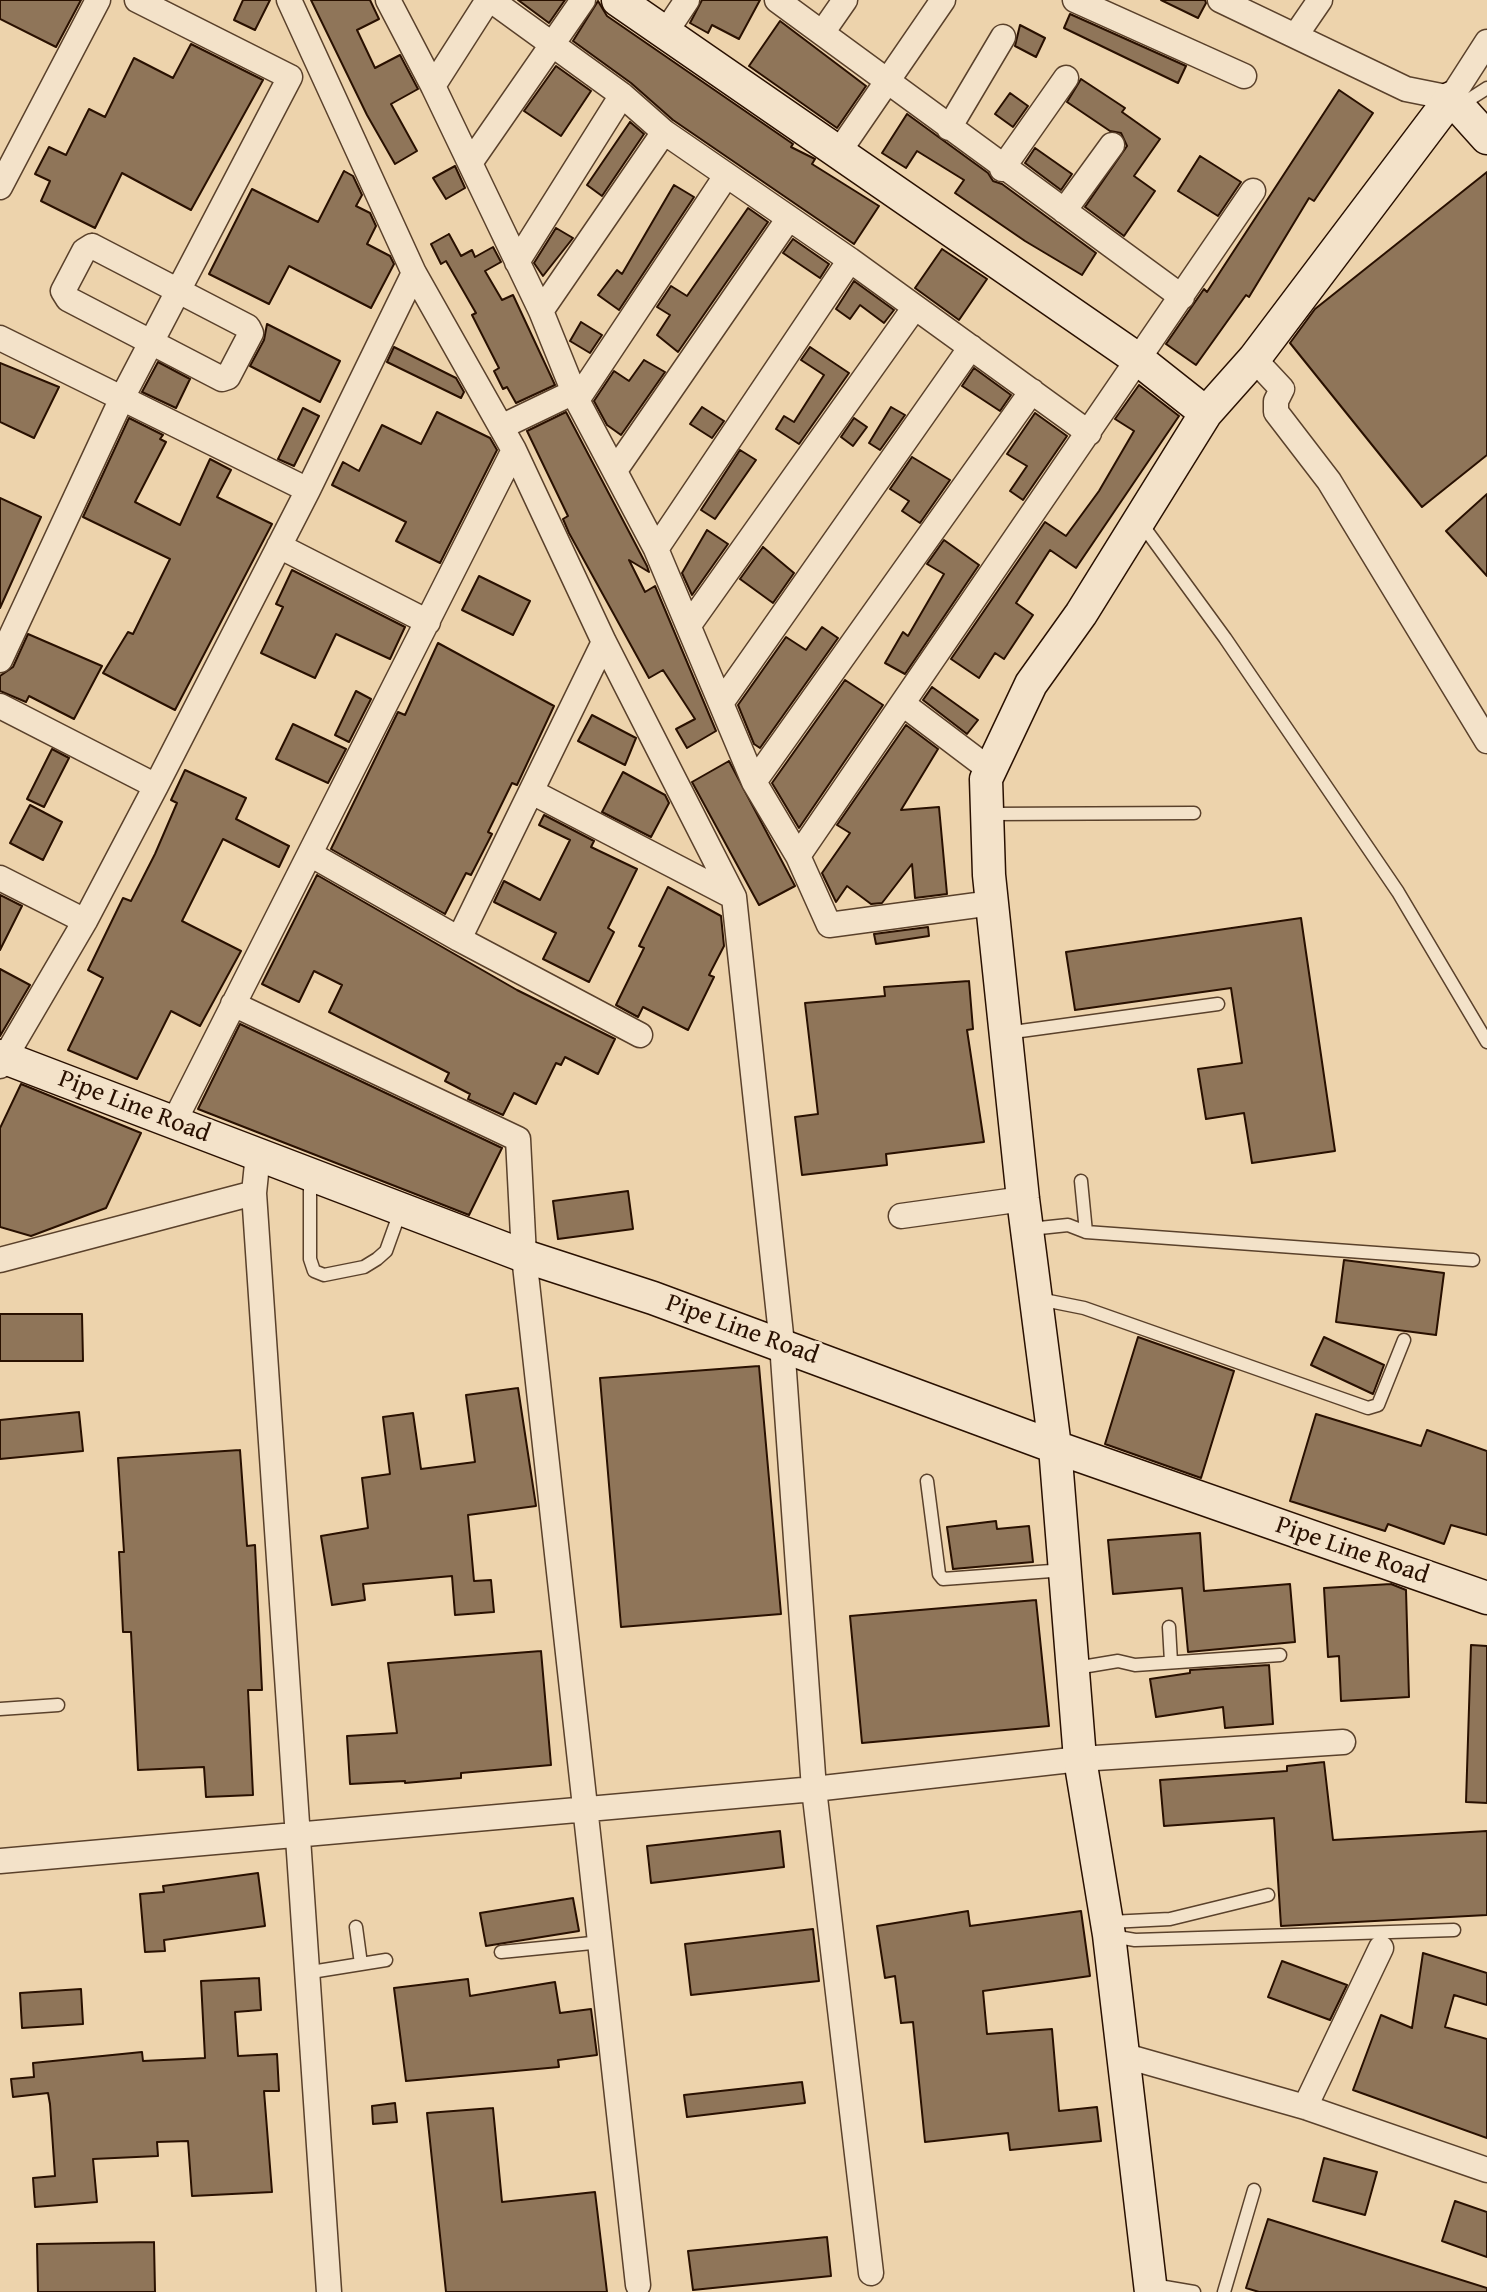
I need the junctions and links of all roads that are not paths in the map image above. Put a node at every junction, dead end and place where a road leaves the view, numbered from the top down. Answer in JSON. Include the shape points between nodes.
{"nodes":[{"id":1,"x":98,"y":0,"type":"edge"},
{"id":2,"x":137,"y":0,"type":"edge"},
{"id":3,"x":289,"y":0,"type":"edge"},
{"id":4,"x":388,"y":0,"type":"edge"},
{"id":5,"x":490,"y":0,"type":"edge"},
{"id":6,"x":583,"y":0,"type":"edge"},
{"id":7,"x":618,"y":0,"type":"edge"},
{"id":8,"x":687,"y":0,"type":"edge"},
{"id":9,"x":777,"y":0,"type":"edge"},
{"id":10,"x":845,"y":0,"type":"edge"},
{"id":11,"x":943,"y":0,"type":"edge"},
{"id":12,"x":1075,"y":0,"type":"edge"},
{"id":13,"x":1220,"y":0,"type":"edge"},
{"id":14,"x":1320,"y":0,"type":"edge"},
{"id":15,"x":665,"y":33,"type":"junction"},
{"id":16,"x":822,"y":33,"type":"junction"},
{"id":17,"x":1296,"y":35,"type":"junction"},
{"id":18,"x":1003,"y":37,"type":"dead end"},
{"id":19,"x":1487,"y":42,"type":"edge"},
{"id":20,"x":308,"y":44,"type":"junction"},
{"id":21,"x":553,"y":45,"type":"junction"},
{"id":22,"x":1244,"y":76,"type":"dead end"},
{"id":23,"x":290,"y":77,"type":"junction"},
{"id":24,"x":1066,"y":78,"type":"dead end"},
{"id":25,"x":886,"y":80,"type":"junction"},
{"id":26,"x":433,"y":86,"type":"junction"},
{"id":27,"x":1487,"y":88,"type":"edge"},
{"id":28,"x":622,"y":95,"type":"junction"},
{"id":29,"x":1455,"y":102,"type":"junction"},
{"id":30,"x":949,"y":128,"type":"junction"},
{"id":31,"x":664,"y":132,"type":"junction"},
{"id":32,"x":1487,"y":138,"type":"edge"},
{"id":33,"x":1112,"y":145,"type":"dead end"},
{"id":34,"x":838,"y":153,"type":"junction"},
{"id":35,"x":470,"y":163,"type":"junction"},
{"id":36,"x":1002,"y":169,"type":"junction"},
{"id":37,"x":726,"y":176,"type":"junction"},
{"id":38,"x":0,"y":187,"type":"edge"},
{"id":39,"x":1253,"y":191,"type":"dead end"},
{"id":40,"x":1064,"y":211,"type":"junction"},
{"id":41,"x":789,"y":218,"type":"junction"},
{"id":42,"x":850,"y":260,"type":"junction"},
{"id":43,"x":517,"y":262,"type":"junction"},
{"id":44,"x":414,"y":273,"type":"junction"},
{"id":45,"x":179,"y":290,"type":"junction"},
{"id":46,"x":1182,"y":297,"type":"junction"},
{"id":47,"x":915,"y":307,"type":"junction"},
{"id":48,"x":541,"y":311,"type":"junction"},
{"id":49,"x":0,"y":338,"type":"edge"},
{"id":50,"x":152,"y":341,"type":"junction"},
{"id":51,"x":971,"y":347,"type":"junction"},
{"id":52,"x":1254,"y":359,"type":"junction"},
{"id":53,"x":1139,"y":360,"type":"junction"},
{"id":54,"x":1032,"y":391,"type":"junction"},
{"id":55,"x":576,"y":396,"type":"junction"},
{"id":56,"x":122,"y":398,"type":"junction"},
{"id":57,"x":1206,"y":413,"type":"junction"},
{"id":58,"x":501,"y":427,"type":"junction"},
{"id":59,"x":1089,"y":433,"type":"junction"},
{"id":60,"x":514,"y":450,"type":"junction"},
{"id":61,"x":616,"y":469,"type":"junction"},
{"id":62,"x":308,"y":490,"type":"junction"},
{"id":63,"x":1139,"y":521,"type":"junction"},
{"id":64,"x":279,"y":546,"type":"junction"},
{"id":65,"x":656,"y":549,"type":"junction"},
{"id":66,"x":428,"y":622,"type":"junction"},
{"id":67,"x":689,"y":625,"type":"junction"},
{"id":68,"x":604,"y":642,"type":"junction"},
{"id":69,"x":0,"y":660,"type":"edge"},
{"id":70,"x":721,"y":703,"type":"junction"},
{"id":71,"x":903,"y":704,"type":"junction"},
{"id":72,"x":0,"y":706,"type":"edge"},
{"id":73,"x":1487,"y":741,"type":"edge"},
{"id":74,"x":989,"y":769,"type":"junction"},
{"id":75,"x":754,"y":782,"type":"junction"},
{"id":76,"x":156,"y":786,"type":"junction"},
{"id":77,"x":532,"y":792,"type":"junction"},
{"id":78,"x":1194,"y":813,"type":"dead end"},
{"id":79,"x":987,"y":814,"type":"junction"},
{"id":80,"x":310,"y":854,"type":"junction"},
{"id":81,"x":798,"y":856,"type":"junction"},
{"id":82,"x":0,"y":878,"type":"edge"},
{"id":83,"x":734,"y":897,"type":"junction"},
{"id":84,"x":992,"y":903,"type":"junction"},
{"id":85,"x":85,"y":921,"type":"junction"},
{"id":86,"x":459,"y":939,"type":"junction"},
{"id":87,"x":233,"y":1004,"type":"junction"},
{"id":88,"x":1218,"y":1004,"type":"dead end"},
{"id":89,"x":1006,"y":1033,"type":"junction"},
{"id":90,"x":640,"y":1035,"type":"dead end"},
{"id":91,"x":1487,"y":1042,"type":"edge"},
{"id":92,"x":1,"y":1060,"type":"edge"},
{"id":93,"x":174,"y":1122,"type":"junction"},
{"id":94,"x":258,"y":1154,"type":"junction"},
{"id":95,"x":310,"y":1173,"type":"junction"},
{"id":96,"x":1081,"y":1181,"type":"dead end"},
{"id":97,"x":254,"y":1193,"type":"junction"},
{"id":98,"x":401,"y":1209,"type":"junction"},
{"id":99,"x":1025,"y":1214,"type":"junction"},
{"id":100,"x":901,"y":1216,"type":"dead end"},
{"id":101,"x":1086,"y":1232,"type":"junction"},
{"id":102,"x":524,"y":1256,"type":"junction"},
{"id":103,"x":0,"y":1260,"type":"edge"},
{"id":104,"x":1473,"y":1260,"type":"dead end"},
{"id":105,"x":1035,"y":1299,"type":"junction"},
{"id":106,"x":1404,"y":1340,"type":"dead end"},
{"id":107,"x":782,"y":1344,"type":"junction"},
{"id":108,"x":1055,"y":1447,"type":"junction"},
{"id":109,"x":927,"y":1481,"type":"dead end"},
{"id":110,"x":1065,"y":1570,"type":"junction"},
{"id":111,"x":1487,"y":1598,"type":"edge"},
{"id":112,"x":1169,"y":1627,"type":"dead end"},
{"id":113,"x":1280,"y":1655,"type":"dead end"},
{"id":114,"x":1171,"y":1662,"type":"junction"},
{"id":115,"x":1072,"y":1668,"type":"junction"},
{"id":116,"x":58,"y":1705,"type":"dead end"},
{"id":117,"x":0,"y":1709,"type":"edge"},
{"id":118,"x":1343,"y":1742,"type":"dead end"},
{"id":119,"x":1080,"y":1759,"type":"junction"},
{"id":120,"x":814,"y":1789,"type":"junction"},
{"id":121,"x":588,"y":1810,"type":"junction"},
{"id":122,"x":295,"y":1833,"type":"junction"},
{"id":123,"x":0,"y":1861,"type":"edge"},
{"id":124,"x":1268,"y":1895,"type":"dead end"},
{"id":125,"x":356,"y":1927,"type":"dead end"},
{"id":126,"x":1108,"y":1929,"type":"junction"},
{"id":127,"x":1454,"y":1930,"type":"dead end"},
{"id":128,"x":602,"y":1942,"type":"junction"},
{"id":129,"x":1381,"y":1948,"type":"dead end"},
{"id":130,"x":501,"y":1952,"type":"dead end"},
{"id":131,"x":386,"y":1960,"type":"dead end"},
{"id":132,"x":361,"y":1964,"type":"junction"},
{"id":133,"x":305,"y":1973,"type":"junction"},
{"id":134,"x":1122,"y":2055,"type":"junction"},
{"id":135,"x":1305,"y":2107,"type":"junction"},
{"id":136,"x":1487,"y":2170,"type":"edge"},
{"id":137,"x":1254,"y":2190,"type":"dead end"},
{"id":138,"x":871,"y":2273,"type":"dead end"},
{"id":139,"x":638,"y":2285,"type":"dead end"},
{"id":140,"x":1151,"y":2288,"type":"edge"},
{"id":141,"x":329,"y":2292,"type":"edge"},
{"id":142,"x":1194,"y":2292,"type":"edge"},
{"id":143,"x":1224,"y":2292,"type":"edge"}],
"edges":[{"from":1,"to":38,"type":"street"},
{"from":2,"to":23,"type":"street"},
{"from":3,"to":20,"type":"street"},
{"from":4,"to":26,"type":"street"},
{"from":5,"to":21,"type":"street"},
{"from":5,"to":26,"type":"street"},
{"from":6,"to":21,"type":"street"},
{"from":7,"to":15,"type":"street"},
{"from":8,"to":15,"type":"street"},
{"from":9,"to":16,"type":"street"},
{"from":10,"to":16,"type":"street"},
{"from":11,"to":25,"type":"street"},
{"from":12,"to":22,"type":"street"},
{"from":13,"to":17,"type":"street"},
{"from":14,"to":17,"type":"street"},
{"from":15,"to":34,"type":"street"},
{"from":16,"to":25,"type":"street"},
{"from":17,"to":29,"type":"street","via":[[1406,89]]},
{"from":18,"to":30,"type":"street"},
{"from":19,"to":29,"type":"street"},
{"from":20,"to":23,"type":"street"},
{"from":20,"to":44,"type":"street"},
{"from":21,"to":28,"type":"street"},
{"from":21,"to":35,"type":"street"},
{"from":23,"to":45,"type":"street"},
{"from":24,"to":36,"type":"street"},
{"from":25,"to":30,"type":"street"},
{"from":25,"to":34,"type":"street"},
{"from":26,"to":35,"type":"street"},
{"from":27,"to":29,"type":"lane"},
{"from":28,"to":31,"type":"street"},
{"from":28,"to":43,"type":"street"},
{"from":29,"to":32,"type":"street"},
{"from":29,"to":52,"type":"street"},
{"from":30,"to":36,"type":"street"},
{"from":31,"to":37,"type":"street"},
{"from":31,"to":48,"type":"street"},
{"from":33,"to":40,"type":"street"},
{"from":34,"to":53,"type":"street"},
{"from":35,"to":43,"type":"street"},
{"from":36,"to":40,"type":"street"},
{"from":37,"to":41,"type":"street"},
{"from":37,"to":55,"type":"street"},
{"from":39,"to":46,"type":"street"},
{"from":40,"to":46,"type":"street"},
{"from":41,"to":42,"type":"street"},
{"from":41,"to":61,"type":"street"},
{"from":42,"to":47,"type":"street"},
{"from":42,"to":65,"type":"street"},
{"from":43,"to":48,"type":"street"},
{"from":44,"to":58,"type":"street"},
{"from":44,"to":62,"type":"street"},
{"from":45,"to":50,"type":"street"},
{"from":45,"to":50,"type":"street","via":[[248,327],[251,333],[228,377],[222,379]]},
{"from":45,"to":50,"type":"street","via":[[92,246],[84,251],[63,291],[68,299]]},
{"from":46,"to":53,"type":"street"},
{"from":47,"to":51,"type":"street"},
{"from":47,"to":67,"type":"street"},
{"from":48,"to":55,"type":"street"},
{"from":49,"to":56,"type":"street"},
{"from":50,"to":56,"type":"street"},
{"from":51,"to":54,"type":"street"},
{"from":51,"to":70,"type":"street"},
{"from":52,"to":57,"type":"street"},
{"from":52,"to":73,"type":"street","via":[[1282,389],[1276,412],[1329,481]]},
{"from":53,"to":57,"type":"street"},
{"from":53,"to":59,"type":"street"},
{"from":54,"to":59,"type":"street"},
{"from":54,"to":75,"type":"street"},
{"from":55,"to":58,"type":"street"},
{"from":55,"to":61,"type":"street"},
{"from":56,"to":62,"type":"street"},
{"from":56,"to":69,"type":"street"},
{"from":57,"to":63,"type":"street"},
{"from":58,"to":60,"type":"street"},
{"from":59,"to":71,"type":"street"},
{"from":60,"to":66,"type":"street"},
{"from":60,"to":68,"type":"street"},
{"from":61,"to":65,"type":"street"},
{"from":62,"to":64,"type":"street"},
{"from":63,"to":74,"type":"street","via":[[1031,684]]},
{"from":63,"to":91,"type":"lane","via":[[1398,892]]},
{"from":64,"to":66,"type":"street"},
{"from":64,"to":76,"type":"street"},
{"from":65,"to":67,"type":"street"},
{"from":66,"to":80,"type":"street"},
{"from":67,"to":70,"type":"street"},
{"from":68,"to":77,"type":"street"},
{"from":68,"to":83,"type":"street"},
{"from":70,"to":75,"type":"street"},
{"from":71,"to":74,"type":"street"},
{"from":71,"to":81,"type":"street"},
{"from":72,"to":76,"type":"street"},
{"from":74,"to":79,"type":"street"},
{"from":75,"to":81,"type":"street"},
{"from":76,"to":85,"type":"street"},
{"from":77,"to":83,"type":"street"},
{"from":77,"to":86,"type":"street"},
{"from":78,"to":79,"type":"lane"},
{"from":79,"to":84,"type":"street"},
{"from":80,"to":86,"type":"street"},
{"from":80,"to":87,"type":"street"},
{"from":81,"to":84,"type":"street","via":[[829,925]]},
{"from":82,"to":85,"type":"street"},
{"from":83,"to":107,"type":"street"},
{"from":84,"to":89,"type":"street"},
{"from":85,"to":92,"type":"street"},
{"from":86,"to":90,"type":"street"},
{"from":87,"to":93,"type":"street"},
{"from":87,"to":102,"type":"street","via":[[518,1139]]},
{"from":88,"to":89,"type":"lane"},
{"from":89,"to":99,"type":"street"},
{"from":92,"to":93,"type":"street","name":"Pipe Line Road"},
{"from":93,"to":94,"type":"street","name":"Pipe Line Road"},
{"from":94,"to":95,"type":"street","name":"Pipe Line Road"},
{"from":94,"to":97,"type":"street"},
{"from":95,"to":98,"type":"street","name":"Pipe Line Road"},
{"from":95,"to":98,"type":"lane","via":[[310,1259],[314,1271],[324,1275],[377,1259],[386,1251]]},
{"from":96,"to":101,"type":"lane"},
{"from":97,"to":103,"type":"street"},
{"from":97,"to":122,"type":"street"},
{"from":98,"to":102,"type":"street","name":"Pipe Line Road"},
{"from":99,"to":100,"type":"street"},
{"from":99,"to":101,"type":"lane"},
{"from":99,"to":105,"type":"street"},
{"from":101,"to":104,"type":"lane"},
{"from":102,"to":107,"type":"street","name":"Pipe Line Road"},
{"from":102,"to":121,"type":"street"},
{"from":105,"to":106,"type":"lane","via":[[1084,1308],[1368,1408],[1378,1405]]},
{"from":105,"to":108,"type":"street"},
{"from":107,"to":108,"type":"street","name":"Pipe Line Road"},
{"from":107,"to":120,"type":"street"},
{"from":108,"to":110,"type":"street"},
{"from":108,"to":111,"type":"street","name":"Pipe Line Road"},
{"from":109,"to":110,"type":"lane","via":[[943,1579]]},
{"from":110,"to":115,"type":"street"},
{"from":112,"to":114,"type":"lane"},
{"from":113,"to":114,"type":"lane"},
{"from":114,"to":115,"type":"lane","via":[[1118,1661]]},
{"from":115,"to":119,"type":"street"},
{"from":116,"to":117,"type":"lane"},
{"from":118,"to":119,"type":"street"},
{"from":119,"to":120,"type":"street"},
{"from":119,"to":126,"type":"street"},
{"from":120,"to":121,"type":"street"},
{"from":120,"to":138,"type":"street"},
{"from":121,"to":122,"type":"street"},
{"from":121,"to":128,"type":"street"},
{"from":122,"to":123,"type":"street"},
{"from":122,"to":133,"type":"street"},
{"from":124,"to":126,"type":"lane"},
{"from":125,"to":132,"type":"lane"},
{"from":126,"to":127,"type":"lane","via":[[1135,1940]]},
{"from":126,"to":134,"type":"street"},
{"from":128,"to":130,"type":"lane"},
{"from":128,"to":139,"type":"street"},
{"from":129,"to":135,"type":"street"},
{"from":131,"to":132,"type":"lane"},
{"from":132,"to":133,"type":"lane"},
{"from":133,"to":141,"type":"street"},
{"from":134,"to":135,"type":"street"},
{"from":134,"to":140,"type":"street"},
{"from":135,"to":136,"type":"street"},
{"from":137,"to":143,"type":"lane"},
{"from":140,"to":142,"type":"lane"}]}
